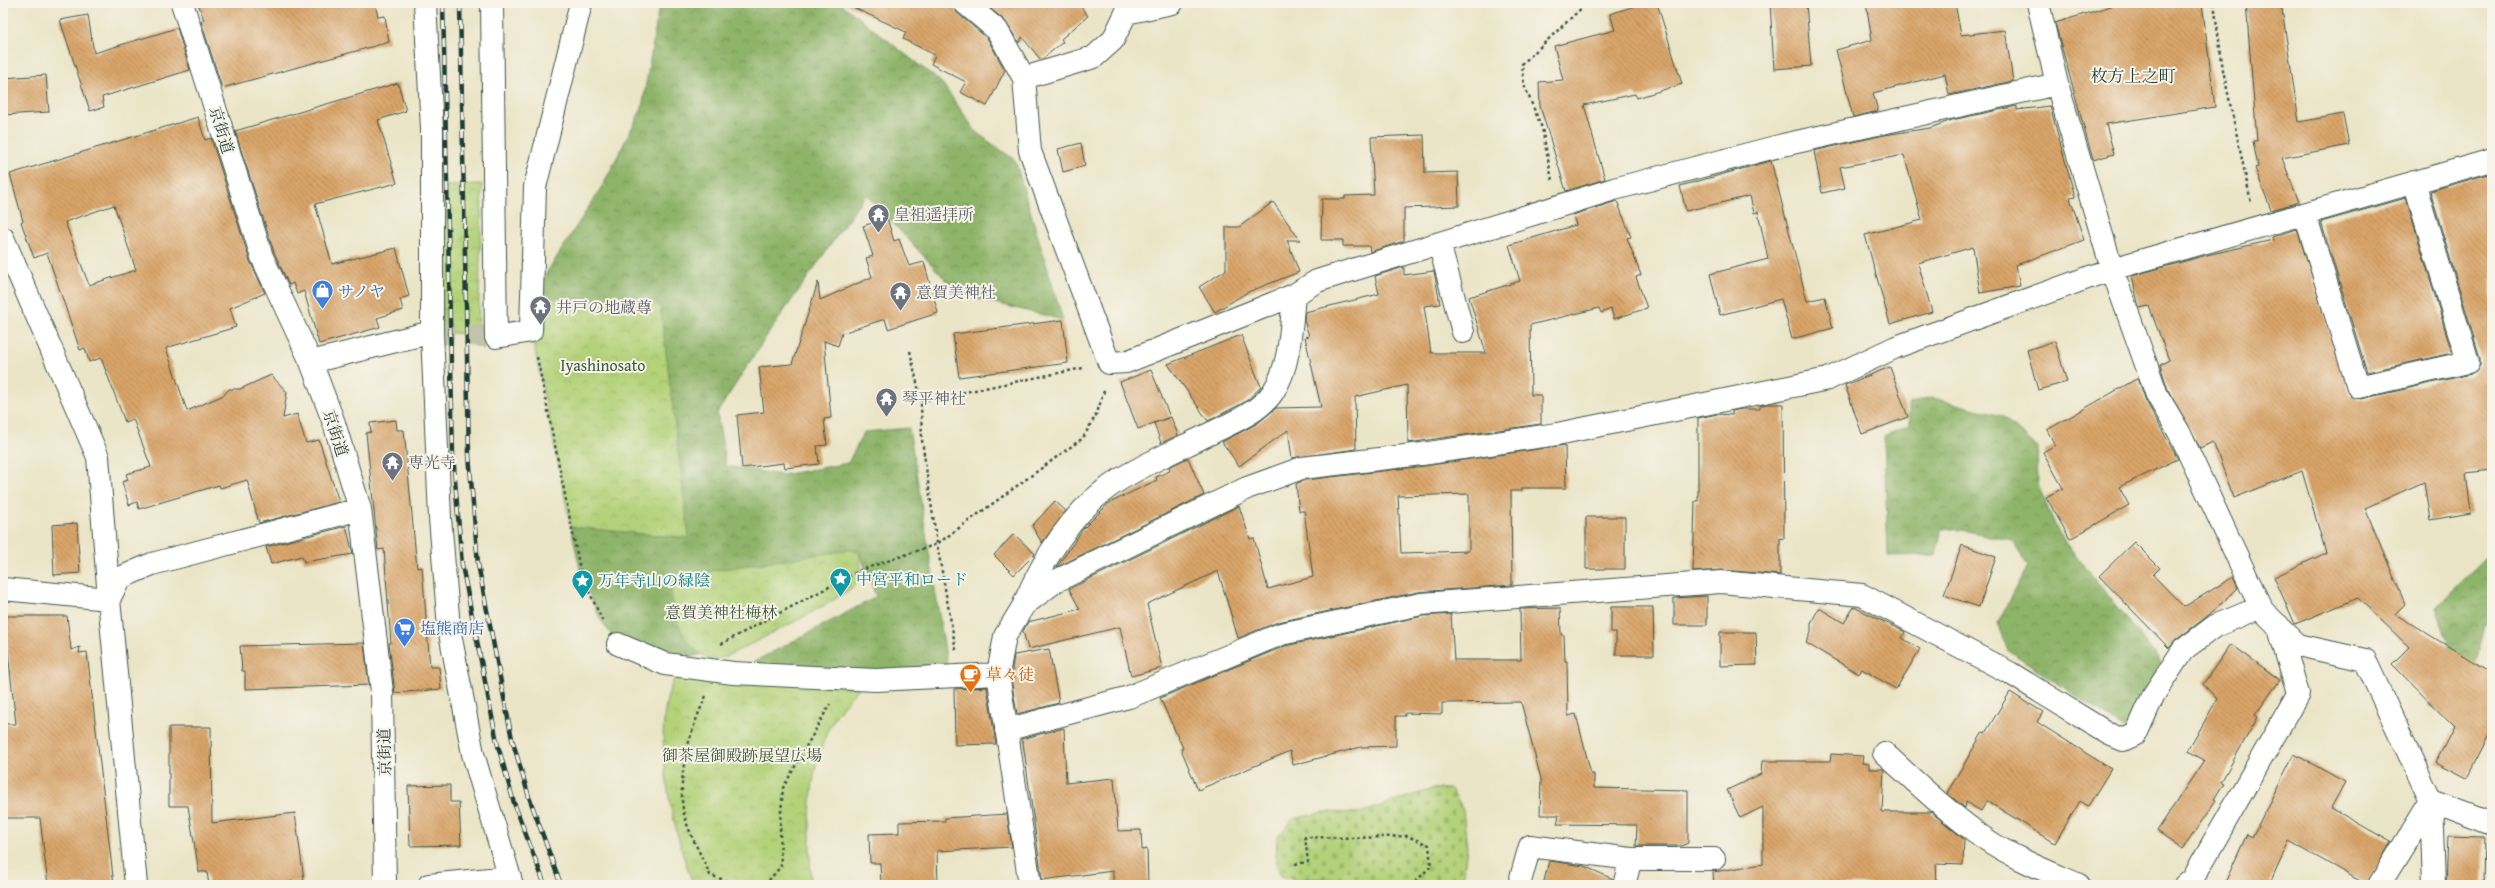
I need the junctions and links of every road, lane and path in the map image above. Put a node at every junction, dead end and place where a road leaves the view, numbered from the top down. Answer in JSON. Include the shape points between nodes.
{"nodes":[{"id":1,"x":182,"y":3,"type":"edge"},
{"id":2,"x":425,"y":3,"type":"edge"},
{"id":3,"x":492,"y":3,"type":"edge"},
{"id":4,"x":581,"y":3,"type":"edge"},
{"id":5,"x":965,"y":3,"type":"edge"},
{"id":6,"x":1172,"y":3,"type":"edge"},
{"id":7,"x":1587,"y":3,"type":"edge"},
{"id":8,"x":2038,"y":3,"type":"edge"},
{"id":9,"x":2214,"y":3,"type":"edge"},
{"id":10,"x":1122,"y":8,"type":"edge"},
{"id":11,"x":1024,"y":78,"type":"junction"},
{"id":12,"x":2057,"y":84,"type":"junction"},
{"id":13,"x":2492,"y":160,"type":"edge"},
{"id":14,"x":2414,"y":182,"type":"junction"},
{"id":15,"x":1558,"y":206,"type":"junction"},
{"id":16,"x":2305,"y":214,"type":"junction"},
{"id":17,"x":2256,"y":228,"type":"junction"},
{"id":18,"x":3,"y":238,"type":"edge"},
{"id":19,"x":1439,"y":244,"type":"junction"},
{"id":20,"x":2112,"y":269,"type":"junction"},
{"id":21,"x":1294,"y":295,"type":"junction"},
{"id":22,"x":531,"y":331,"type":"junction"},
{"id":23,"x":432,"y":332,"type":"junction"},
{"id":24,"x":1463,"y":332,"type":"dead end"},
{"id":25,"x":910,"y":351,"type":"dead end"},
{"id":26,"x":311,"y":362,"type":"junction"},
{"id":27,"x":1109,"y":363,"type":"junction"},
{"id":28,"x":921,"y":401,"type":"junction"},
{"id":29,"x":360,"y":509,"type":"junction"},
{"id":30,"x":936,"y":544,"type":"junction"},
{"id":31,"x":3,"y":589,"type":"edge"},
{"id":32,"x":109,"y":598,"type":"junction"},
{"id":33,"x":1024,"y":605,"type":"junction"},
{"id":34,"x":2261,"y":607,"type":"junction"},
{"id":35,"x":2278,"y":625,"type":"junction"},
{"id":36,"x":618,"y":644,"type":"joint"},
{"id":37,"x":715,"y":647,"type":"dead end"},
{"id":38,"x":733,"y":673,"type":"junction"},
{"id":39,"x":998,"y":674,"type":"junction"},
{"id":40,"x":960,"y":676,"type":"junction"},
{"id":41,"x":846,"y":678,"type":"junction"},
{"id":42,"x":1006,"y":730,"type":"junction"},
{"id":43,"x":1884,"y":753,"type":"dead end"},
{"id":44,"x":2431,"y":801,"type":"junction"},
{"id":45,"x":2491,"y":821,"type":"edge"},
{"id":46,"x":1631,"y":859,"type":"junction"},
{"id":47,"x":1714,"y":859,"type":"dead end"},
{"id":48,"x":1295,"y":864,"type":"dead end"},
{"id":49,"x":511,"y":881,"type":"edge"},
{"id":50,"x":136,"y":885,"type":"edge"},
{"id":51,"x":385,"y":885,"type":"edge"},
{"id":52,"x":429,"y":885,"type":"edge"},
{"id":53,"x":738,"y":885,"type":"edge"},
{"id":54,"x":765,"y":885,"type":"edge"},
{"id":55,"x":1030,"y":885,"type":"edge"},
{"id":56,"x":1412,"y":885,"type":"edge"},
{"id":57,"x":1519,"y":885,"type":"edge"},
{"id":58,"x":1624,"y":885,"type":"edge"},
{"id":59,"x":2079,"y":885,"type":"edge"},
{"id":60,"x":2185,"y":885,"type":"edge"},
{"id":61,"x":2379,"y":885,"type":"edge"},
{"id":62,"x":2434,"y":885,"type":"edge"}],
"edges":[{"from":1,"to":26,"type":"street","name":"京街道","via":[[262,257]]},
{"from":2,"to":23,"type":"street","via":[[432,129]]},
{"from":3,"to":22,"type":"street","via":[[496,336]]},
{"from":4,"to":22,"type":"street","via":[[535,187]]},
{"from":5,"to":11,"type":"street","via":[[997,30]]},
{"from":6,"to":10,"type":"street"},
{"from":7,"to":15,"type":"path","via":[[1522,64],[1524,85],[1542,128]]},
{"from":8,"to":12,"type":"street"},
{"from":9,"to":17,"type":"path","via":[[2223,70]]},
{"from":10,"to":11,"type":"street","via":[[1113,40],[1094,57]]},
{"from":11,"to":27,"type":"street","via":[[1030,151]]},
{"from":12,"to":15,"type":"street","via":[[1783,145]]},
{"from":12,"to":20,"type":"street"},
{"from":13,"to":14,"type":"street"},
{"from":14,"to":16,"type":"street"},
{"from":14,"to":16,"type":"street","via":[[2468,362],[2358,387]]},
{"from":15,"to":19,"type":"street"},
{"from":16,"to":17,"type":"street"},
{"from":17,"to":20,"type":"street"},
{"from":18,"to":32,"type":"street","via":[[98,457]]},
{"from":19,"to":21,"type":"street","via":[[1317,281]]},
{"from":19,"to":24,"type":"street"},
{"from":20,"to":33,"type":"street","via":[[1896,347],[1828,379],[1557,434],[1302,468],[1247,488],[1063,577]]},
{"from":20,"to":34,"type":"street","via":[[2157,395],[2178,432]]},
{"from":21,"to":27,"type":"street","via":[[1126,362]]},
{"from":21,"to":33,"type":"street","via":[[1288,354],[1273,392],[1261,404],[1241,417],[1116,482],[1088,504],[1034,579]]},
{"from":22,"to":36,"type":"path","via":[[581,574],[600,618]]},
{"from":23,"to":26,"type":"street"},
{"from":23,"to":49,"type":"street","via":[[440,518],[449,628],[473,754]]},
{"from":25,"to":28,"type":"path"},
{"from":26,"to":29,"type":"street","name":"京街道","via":[[334,423]]},
{"from":27,"to":28,"type":"path"},
{"from":27,"to":30,"type":"path","via":[[1105,389],[1097,413],[1084,438]]},
{"from":28,"to":30,"type":"path","via":[[922,440]]},
{"from":29,"to":32,"type":"street","via":[[152,564],[120,578]]},
{"from":29,"to":51,"type":"street","name":"京街道","via":[[382,692]]},
{"from":30,"to":37,"type":"path","via":[[861,570]]},
{"from":30,"to":40,"type":"path"},
{"from":31,"to":32,"type":"street"},
{"from":32,"to":50,"type":"street"},
{"from":33,"to":39,"type":"street","via":[[1005,636]]},
{"from":34,"to":35,"type":"street"},
{"from":34,"to":42,"type":"street","via":[[2215,626],[2184,650],[2154,694],[2136,734],[2123,740],[2010,673],[1862,595],[1721,582],[1422,604],[1281,634],[1128,697]]},
{"from":35,"to":44,"type":"street","via":[[2298,645],[2365,660]]},
{"from":35,"to":60,"type":"street","via":[[2298,694],[2193,878]]},
{"from":36,"to":38,"type":"street","via":[[665,664]]},
{"from":38,"to":41,"type":"street"},
{"from":38,"to":53,"type":"path","via":[[711,686],[695,720],[684,758],[683,810],[710,875]]},
{"from":39,"to":40,"type":"street"},
{"from":39,"to":42,"type":"street"},
{"from":40,"to":41,"type":"street","via":[[876,680]]},
{"from":41,"to":54,"type":"path","via":[[783,788],[780,824],[781,866]]},
{"from":42,"to":55,"type":"street"},
{"from":43,"to":59,"type":"street","via":[[1946,809],[1984,838],[2027,862]]},
{"from":44,"to":45,"type":"street"},
{"from":44,"to":61,"type":"street"},
{"from":44,"to":62,"type":"street"},
{"from":46,"to":47,"type":"street"},
{"from":46,"to":57,"type":"street","via":[[1530,846]]},
{"from":46,"to":58,"type":"street"},
{"from":48,"to":56,"type":"path","via":[[1308,862],[1305,837],[1407,836],[1429,845],[1431,866]]},
{"from":49,"to":52,"type":"street"}]}
